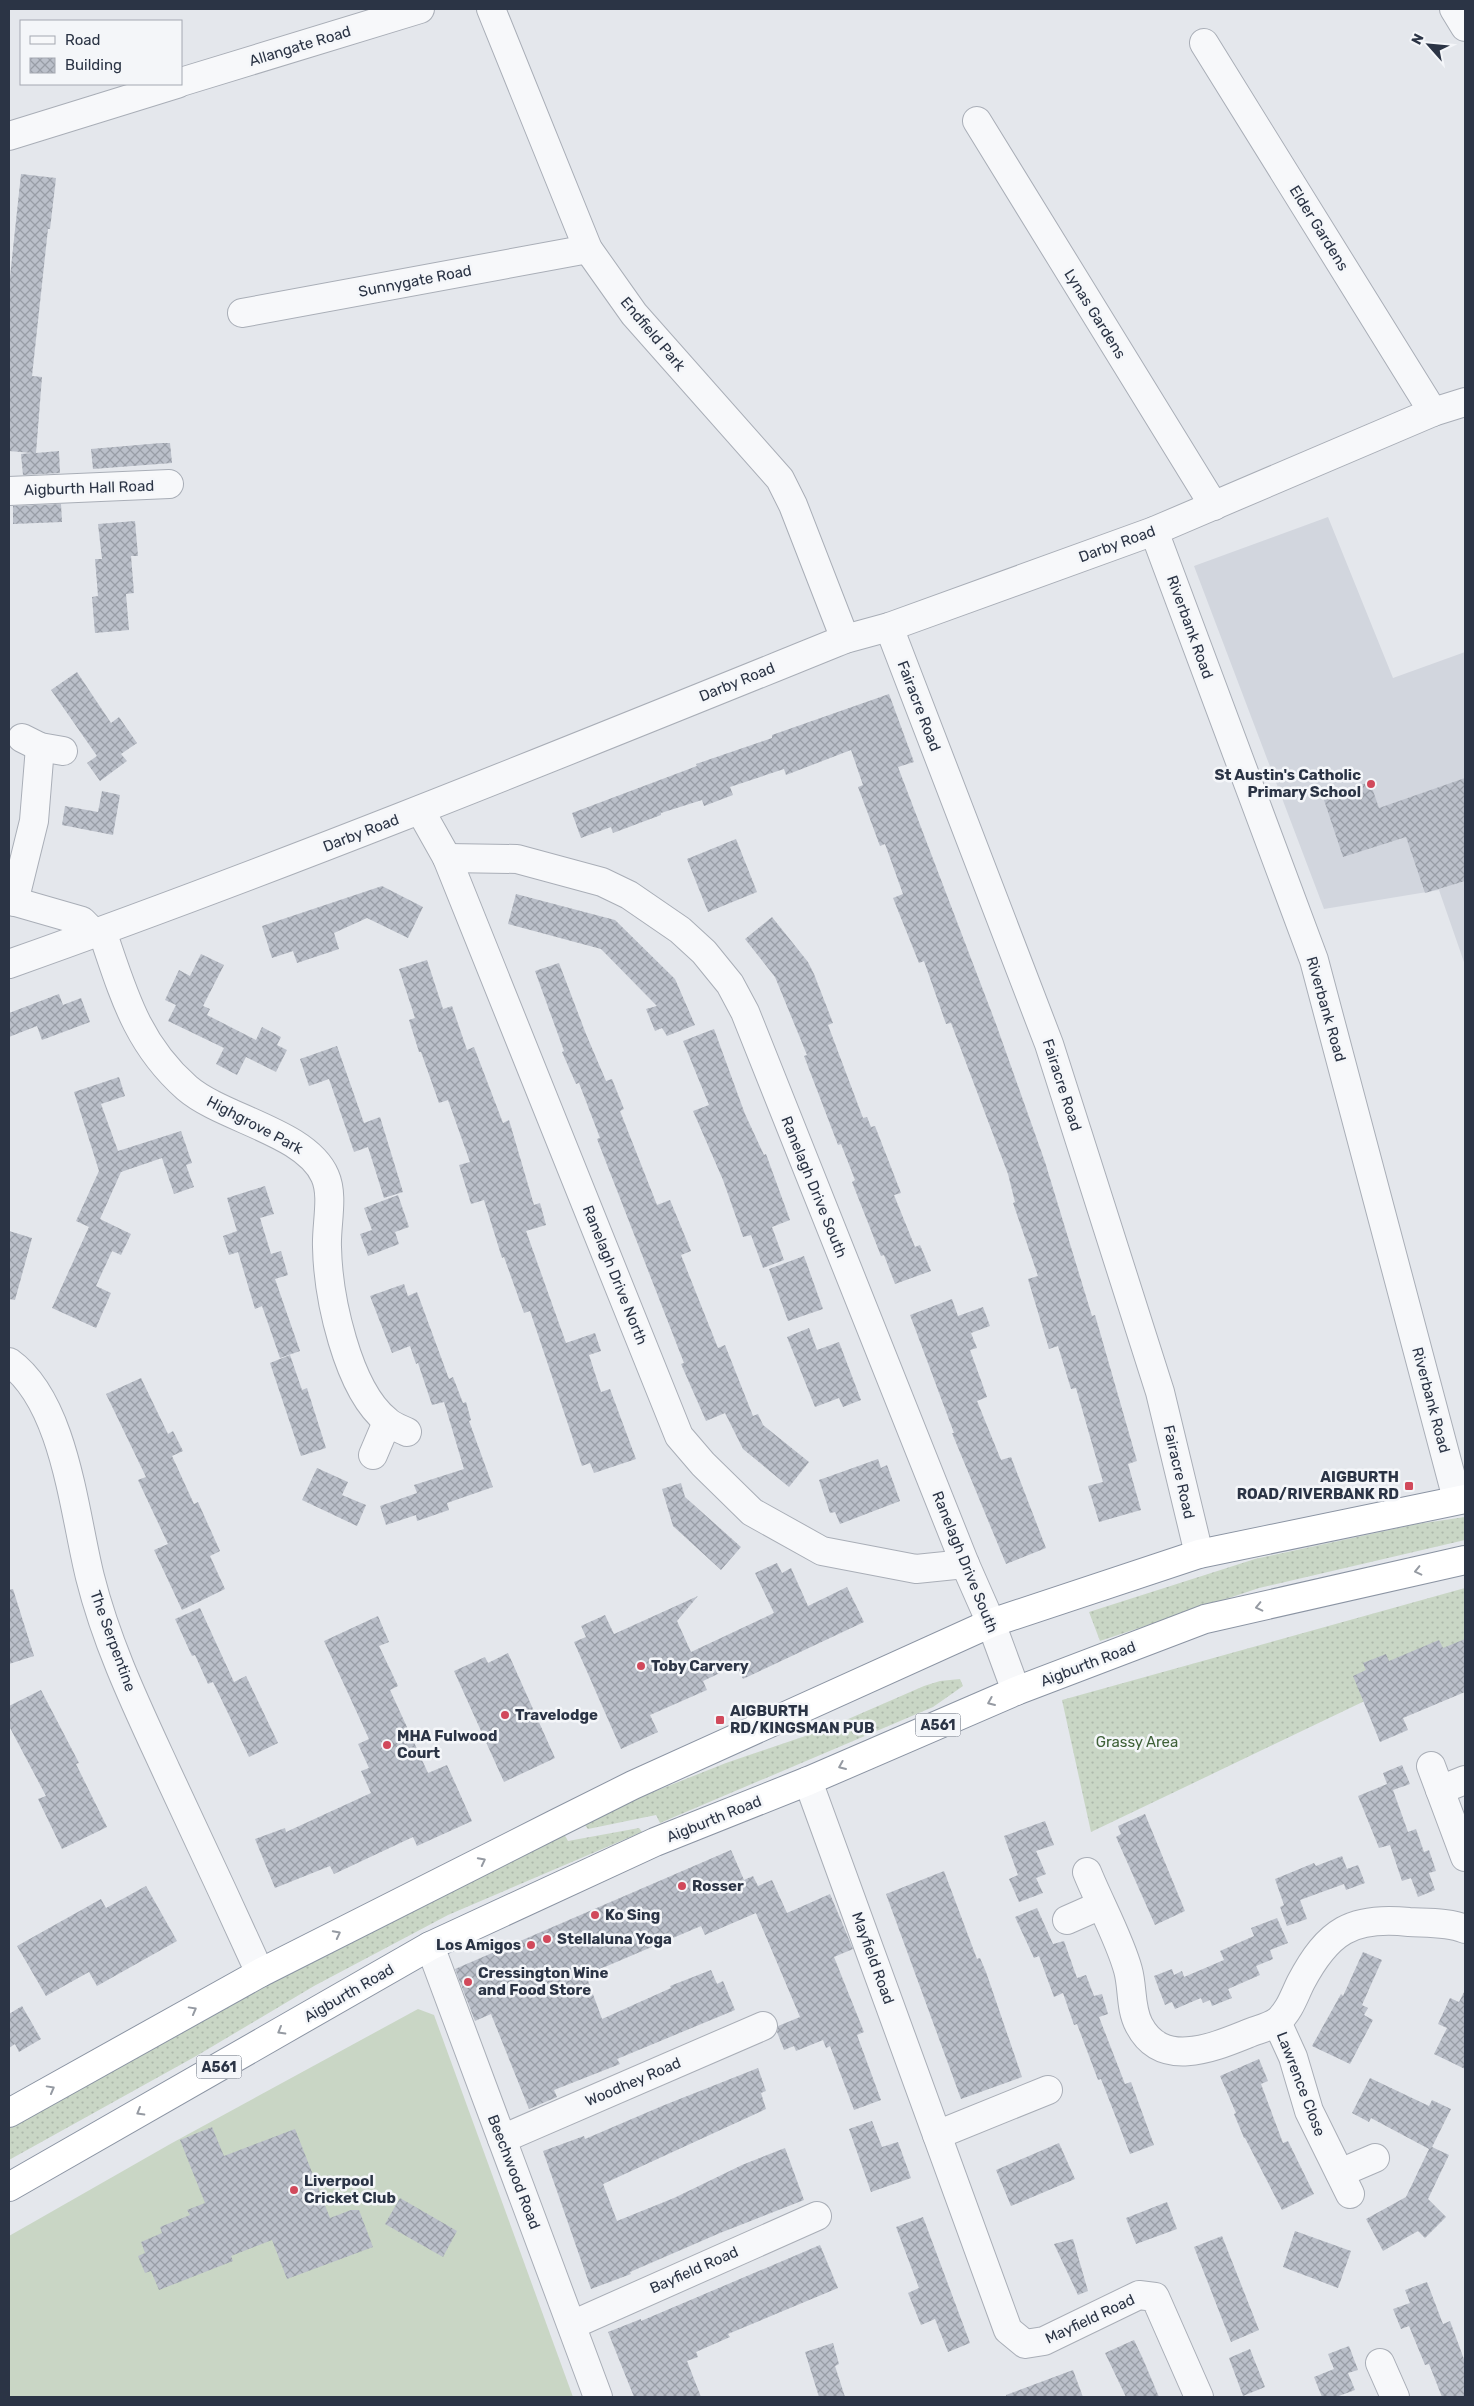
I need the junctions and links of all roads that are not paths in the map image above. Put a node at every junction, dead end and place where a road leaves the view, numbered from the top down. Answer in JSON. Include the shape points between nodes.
{"nodes":[{"id":1,"x":420,"y":9,"type":"edge"},
{"id":2,"x":491,"y":9,"type":"edge"},
{"id":3,"x":1454,"y":9,"type":"edge"},
{"id":4,"x":1465,"y":26,"type":"edge"},
{"id":5,"x":1204,"y":43,"type":"dead end"},
{"id":6,"x":182,"y":82,"type":"edge"},
{"id":7,"x":174,"y":85,"type":"edge"},
{"id":8,"x":977,"y":122,"type":"dead end"},
{"id":9,"x":9,"y":136,"type":"edge"},
{"id":10,"x":588,"y":249,"type":"junction"},
{"id":11,"x":242,"y":313,"type":"dead end"},
{"id":12,"x":1465,"y":402,"type":"edge"},
{"id":13,"x":1433,"y":412,"type":"junction"},
{"id":14,"x":169,"y":484,"type":"dead end"},
{"id":15,"x":9,"y":491,"type":"edge"},
{"id":16,"x":1214,"y":506,"type":"junction"},
{"id":17,"x":1154,"y":531,"type":"junction"},
{"id":18,"x":888,"y":627,"type":"junction"},
{"id":19,"x":845,"y":639,"type":"junction"},
{"id":20,"x":42,"y":745,"type":"dead end"},
{"id":21,"x":420,"y":810,"type":"junction"},
{"id":22,"x":447,"y":858,"type":"junction"},
{"id":23,"x":12,"y":901,"type":"edge"},
{"id":24,"x":98,"y":932,"type":"junction"},
{"id":25,"x":9,"y":964,"type":"edge"},
{"id":26,"x":9,"y":1362,"type":"edge"},
{"id":27,"x":373,"y":1455,"type":"dead end"},
{"id":28,"x":1461,"y":1499,"type":"edge"},
{"id":29,"x":1198,"y":1554,"type":"junction"},
{"id":30,"x":1465,"y":1560,"type":"edge"},
{"id":31,"x":965,"y":1564,"type":"junction"},
{"id":32,"x":991,"y":1623,"type":"junction"},
{"id":33,"x":1016,"y":1691,"type":"junction"},
{"id":34,"x":1465,"y":1780,"type":"edge"},
{"id":35,"x":808,"y":1781,"type":"junction"},
{"id":36,"x":1465,"y":1857,"type":"edge"},
{"id":37,"x":1087,"y":1872,"type":"dead end"},
{"id":38,"x":1101,"y":1905,"type":"junction"},
{"id":39,"x":1067,"y":1920,"type":"dead end"},
{"id":40,"x":1464,"y":1922,"type":"edge"},
{"id":41,"x":430,"y":1946,"type":"junction"},
{"id":42,"x":260,"y":1973,"type":"junction"},
{"id":43,"x":1277,"y":2022,"type":"junction"},
{"id":44,"x":764,"y":2026,"type":"dead end"},
{"id":45,"x":1048,"y":2090,"type":"dead end"},
{"id":46,"x":9,"y":2113,"type":"edge"},
{"id":47,"x":938,"y":2135,"type":"junction"},
{"id":48,"x":502,"y":2139,"type":"junction"},
{"id":49,"x":1375,"y":2158,"type":"dead end"},
{"id":50,"x":9,"y":2187,"type":"edge"},
{"id":51,"x":817,"y":2216,"type":"dead end"},
{"id":52,"x":572,"y":2325,"type":"junction"},
{"id":53,"x":1380,"y":2363,"type":"dead end"},
{"id":54,"x":598,"y":2397,"type":"edge"},
{"id":55,"x":1199,"y":2397,"type":"edge"},
{"id":56,"x":1396,"y":2397,"type":"edge"}],
"edges":[{"from":1,"to":6,"type":"street","name":"Allangate Road"},
{"from":2,"to":10,"type":"street","name":"Endfield Park"},
{"from":3,"to":4,"type":"street"},
{"from":5,"to":13,"type":"street","name":"Elder Gardens"},
{"from":7,"to":9,"type":"street"},
{"from":8,"to":16,"type":"street","name":"Lynas Gardens"},
{"from":10,"to":11,"type":"street","name":"Sunnygate Road"},
{"from":10,"to":19,"type":"street","name":"Endfield Park","via":[[634,314],[780,479]]},
{"from":12,"to":13,"type":"street","name":"Darby Road"},
{"from":13,"to":16,"type":"street","name":"Darby Road"},
{"from":14,"to":15,"type":"street","name":"Aigburth Hall Road"},
{"from":16,"to":17,"type":"street","name":"Darby Road"},
{"from":17,"to":18,"type":"street","name":"Darby Road"},
{"from":17,"to":28,"type":"street","name":"Riverbank Road","via":[[1314,960]]},
{"from":18,"to":19,"type":"street","name":"Darby Road"},
{"from":18,"to":29,"type":"street","name":"Fairacre Road","via":[[1049,1044],[1160,1392]]},
{"from":19,"to":21,"type":"street","name":"Darby Road"},
{"from":20,"to":23,"type":"street","via":[[34,821]]},
{"from":21,"to":22,"type":"street","name":"Ranelagh Drive North"},
{"from":21,"to":24,"type":"street","name":"Darby Road"},
{"from":22,"to":31,"type":"street","name":"Ranelagh Drive South","via":[[517,859],[602,882],[629,895],[680,930],[704,952],[730,984],[745,1012]]},
{"from":22,"to":31,"type":"street","name":"Ranelagh Drive North","via":[[679,1436],[752,1512],[822,1551],[916,1569]]},
{"from":23,"to":24,"type":"street","via":[[82,921]]},
{"from":24,"to":25,"type":"street","name":"Darby Road"},
{"from":24,"to":27,"type":"street","name":"Highgrove Park","via":[[125,999],[150,1048],[188,1088],[234,1115],[297,1144],[326,1176],[331,1288],[345,1347],[361,1390],[397,1427]]},
{"from":26,"to":42,"type":"street","name":"The Serpentine","via":[[38,1391],[54,1426],[91,1579],[120,1669]]},
{"from":28,"to":29,"type":"highway"},
{"from":29,"to":32,"type":"highway"},
{"from":30,"to":33,"type":"highway","name":"Aigburth Road","number":"A561","one_way":true,"via":[[1205,1620]]},
{"from":31,"to":32,"type":"street","name":"Ranelagh Drive South"},
{"from":32,"to":33,"type":"street","name":"Ranelagh Drive South"},
{"from":42,"to":32,"type":"highway","one_way":true,"via":[[633,1785]]},
{"from":33,"to":35,"type":"highway","name":"Aigburth Road","number":"A561","one_way":true},
{"from":34,"to":36,"type":"street","via":[[1435,1778]]},
{"from":35,"to":41,"type":"highway","name":"Aigburth Road","number":"A561","via":[[655,1842]]},
{"from":35,"to":47,"type":"street","name":"Mayfield Road"},
{"from":37,"to":38,"type":"street"},
{"from":38,"to":39,"type":"street"},
{"from":38,"to":43,"type":"street","via":[[1128,1970],[1139,2025],[1151,2040],[1172,2051],[1192,2052]]},
{"from":40,"to":43,"type":"street","via":[[1382,1919],[1357,1924],[1334,1936],[1317,1957],[1290,2006]]},
{"from":41,"to":48,"type":"street","name":"Beechwood Road"},
{"from":41,"to":50,"type":"highway","name":"Aigburth Road","number":"A561","one_way":true},
{"from":46,"to":42,"type":"highway","one_way":true},
{"from":43,"to":49,"type":"street","name":"Lawrence Close","via":[[1293,2057],[1309,2111],[1345,2183]]},
{"from":44,"to":48,"type":"street","name":"Woodhey Road"},
{"from":45,"to":47,"type":"street"},
{"from":47,"to":55,"type":"street","name":"Mayfield Road","via":[[1008,2330],[1025,2344],[1044,2341],[1139,2295],[1155,2297]]},
{"from":48,"to":52,"type":"street","name":"Beechwood Road"},
{"from":51,"to":52,"type":"street","name":"Bayfield Road"},
{"from":52,"to":54,"type":"street","name":"Beechwood Road"},
{"from":53,"to":56,"type":"street"}]}
